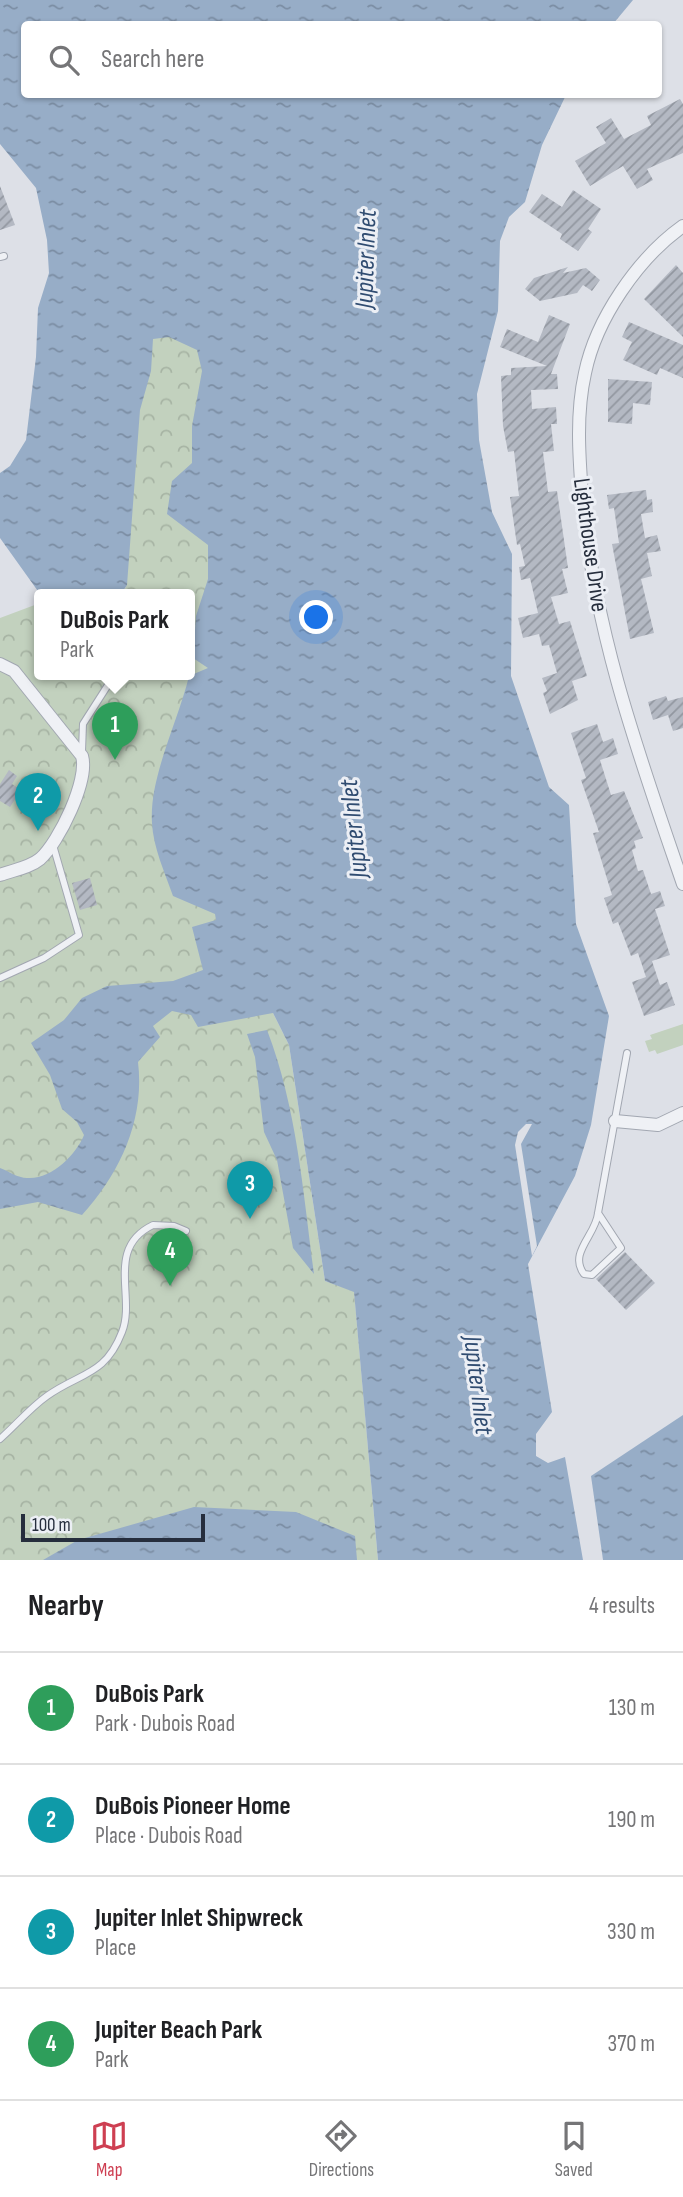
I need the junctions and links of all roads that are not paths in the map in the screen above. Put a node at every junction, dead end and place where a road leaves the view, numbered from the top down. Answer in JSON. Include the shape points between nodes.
{"nodes":[{"id":1,"x":683,"y":226,"type":"edge"},
{"id":2,"x":0,"y":663,"type":"edge"},
{"id":3,"x":111,"y":680,"type":"edge"},
{"id":4,"x":82,"y":757,"type":"junction"},
{"id":5,"x":53,"y":845,"type":"junction"},
{"id":6,"x":0,"y":874,"type":"edge"},
{"id":7,"x":683,"y":884,"type":"edge"},
{"id":8,"x":0,"y":978,"type":"edge"},
{"id":9,"x":627,"y":1053,"type":"dead end"},
{"id":10,"x":683,"y":1113,"type":"edge"},
{"id":11,"x":615,"y":1121,"type":"junction"},
{"id":12,"x":598,"y":1213,"type":"junction"},
{"id":13,"x":186,"y":1231,"type":"dead end"},
{"id":14,"x":0,"y":1439,"type":"edge"}],
"edges":[{"from":1,"to":7,"type":"street","name":"Lighthouse Drive","via":[[631,280],[599,334],[585,372],[579,419],[584,513],[602,623],[622,704]]},
{"from":2,"to":4,"type":"street","via":[[14,671]]},
{"from":3,"to":4,"type":"lane","via":[[83,724]]},
{"from":4,"to":5,"type":"street","via":[[84,774]]},
{"from":5,"to":6,"type":"street","via":[[33,864]]},
{"from":5,"to":8,"type":"lane","via":[[79,935]]},
{"from":9,"to":11,"type":"lane"},
{"from":10,"to":11,"type":"street","via":[[658,1125]]},
{"from":11,"to":12,"type":"lane"},
{"from":12,"to":12,"type":"lane","via":[[597,1224],[577,1257],[584,1274],[592,1275],[621,1248]]},
{"from":13,"to":14,"type":"lane","via":[[153,1226],[135,1240],[123,1276],[123,1329],[110,1356],[90,1375],[36,1404]]}]}
